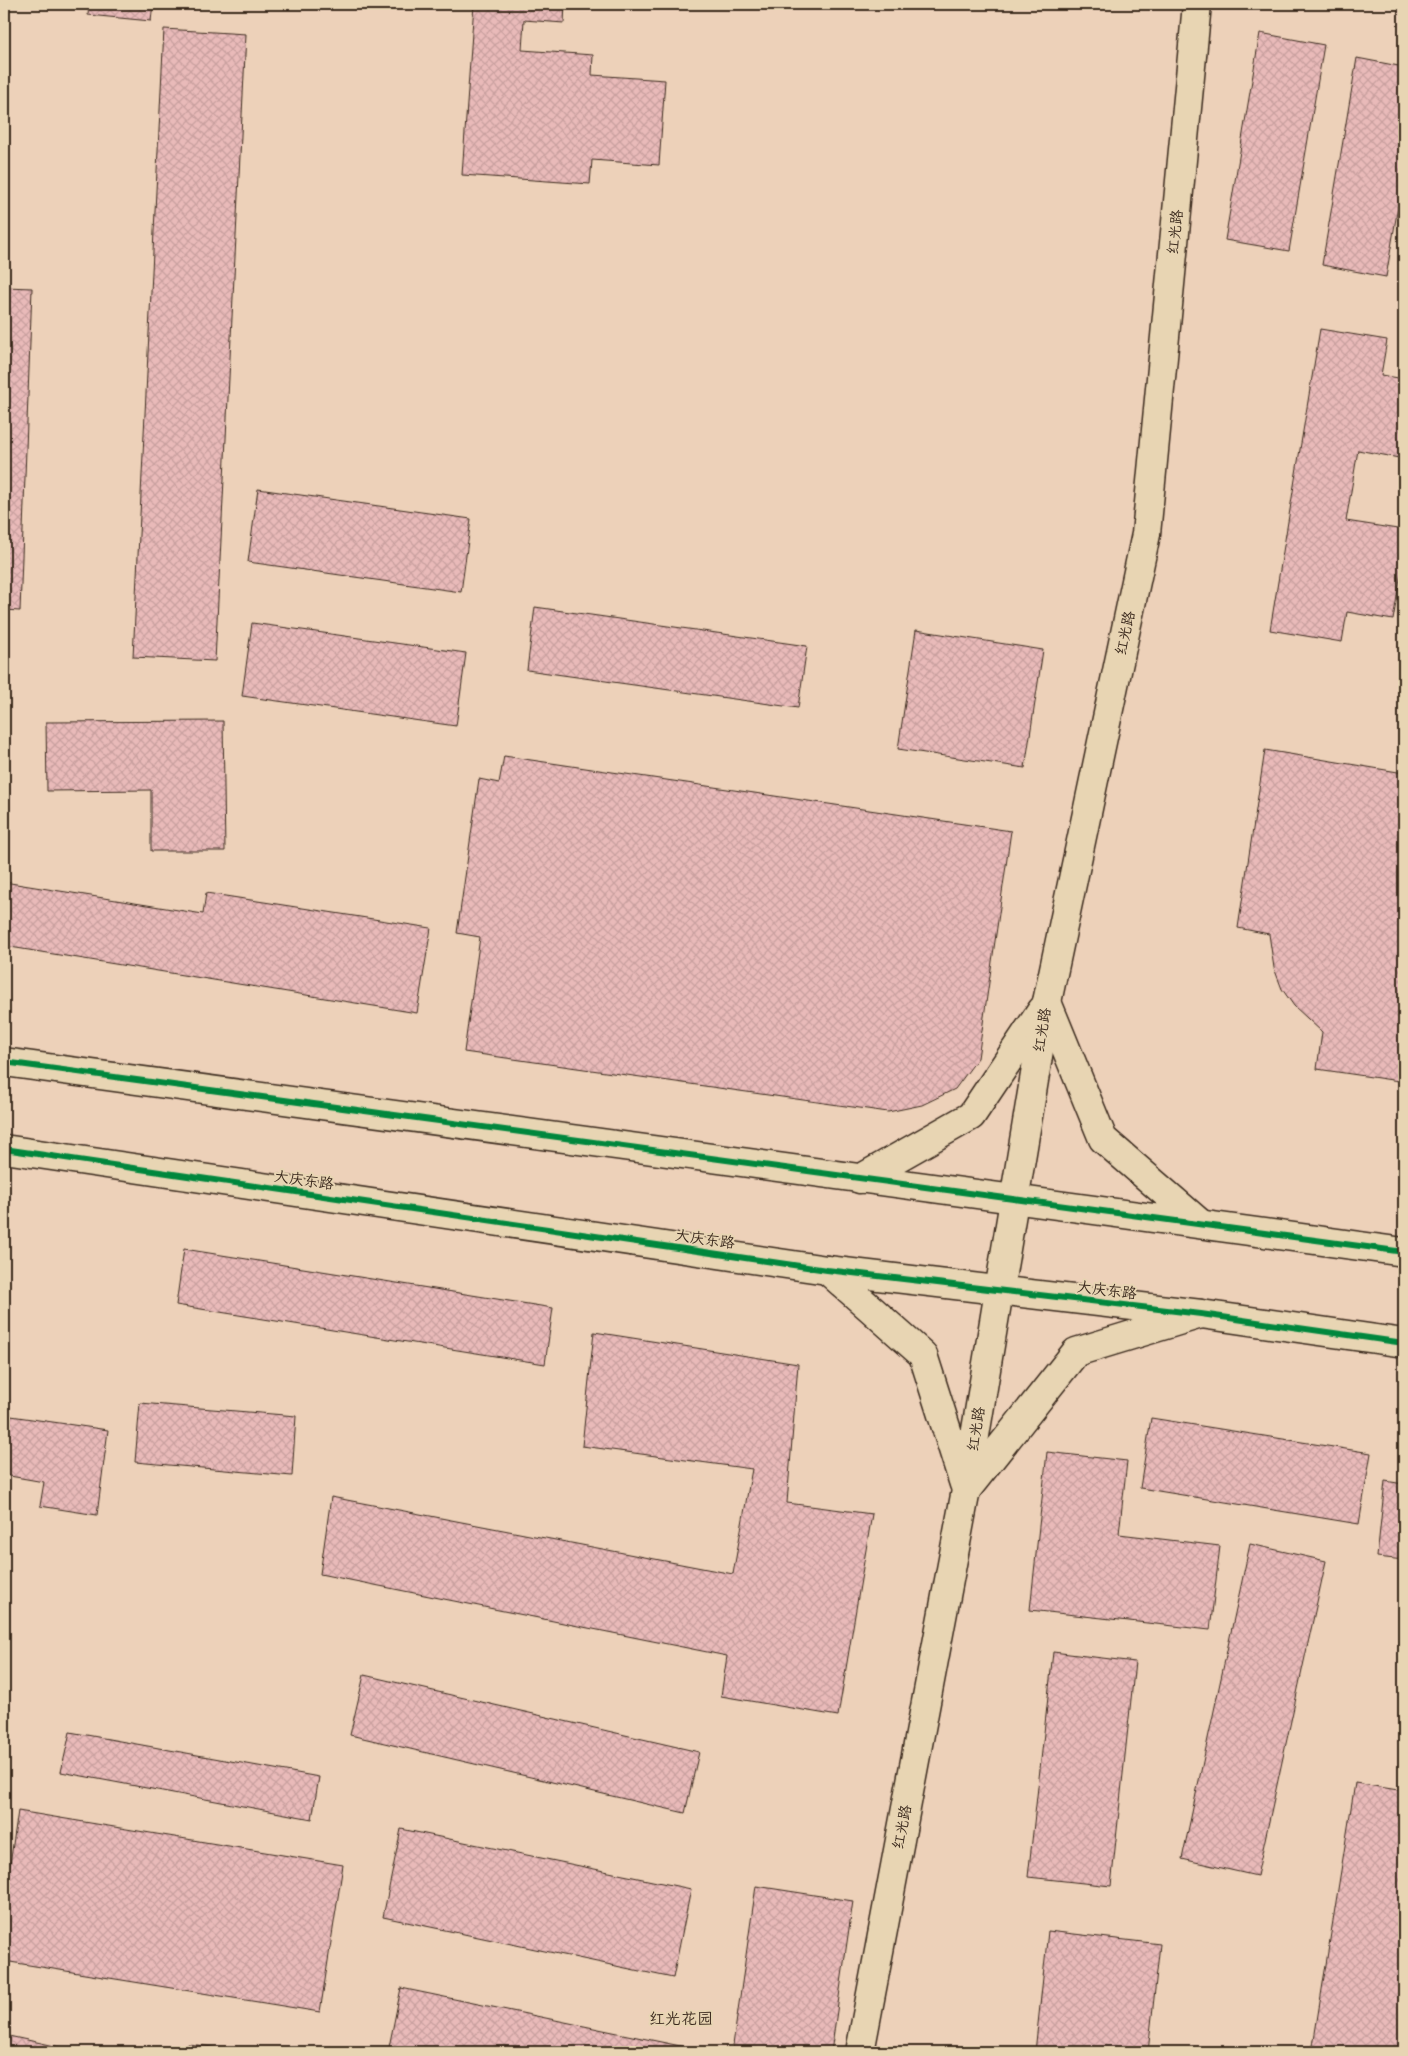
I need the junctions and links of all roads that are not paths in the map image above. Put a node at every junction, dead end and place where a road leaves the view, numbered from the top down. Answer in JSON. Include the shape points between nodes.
{"nodes":[{"id":1,"x":1197,"y":4,"type":"edge"},
{"id":2,"x":1047,"y":1002,"type":"junction"},
{"id":3,"x":4,"y":1062,"type":"edge"},
{"id":4,"x":4,"y":1149,"type":"edge"},
{"id":5,"x":860,"y":1179,"type":"junction"},
{"id":6,"x":1014,"y":1199,"type":"junction"},
{"id":7,"x":1201,"y":1224,"type":"junction"},
{"id":8,"x":1404,"y":1252,"type":"edge"},
{"id":9,"x":828,"y":1270,"type":"junction"},
{"id":10,"x":999,"y":1290,"type":"junction"},
{"id":11,"x":1201,"y":1314,"type":"junction"},
{"id":12,"x":1404,"y":1343,"type":"edge"},
{"id":13,"x":966,"y":1490,"type":"junction"},
{"id":14,"x":860,"y":2052,"type":"edge"}],
"edges":[{"from":1,"to":2,"type":"street","name":"红光路","via":[[1146,534]]},
{"from":2,"to":5,"type":"street","via":[[971,1116]]},
{"from":2,"to":6,"type":"street","name":"红光路"},
{"from":2,"to":7,"type":"street","via":[[1103,1139]]},
{"from":3,"to":5,"type":"street"},
{"from":4,"to":9,"type":"street","name":"大庆东路"},
{"from":5,"to":6,"type":"street"},
{"from":6,"to":7,"type":"street"},
{"from":6,"to":10,"type":"street","name":"红光路"},
{"from":7,"to":8,"type":"street"},
{"from":9,"to":10,"type":"street","name":"大庆东路"},
{"from":9,"to":13,"type":"street","via":[[923,1355]]},
{"from":10,"to":11,"type":"street","name":"大庆东路"},
{"from":10,"to":13,"type":"street","name":"红光路"},
{"from":11,"to":12,"type":"street","name":"大庆东路"},
{"from":11,"to":13,"type":"street","via":[[1076,1352]]},
{"from":13,"to":14,"type":"street","name":"红光路"}]}
